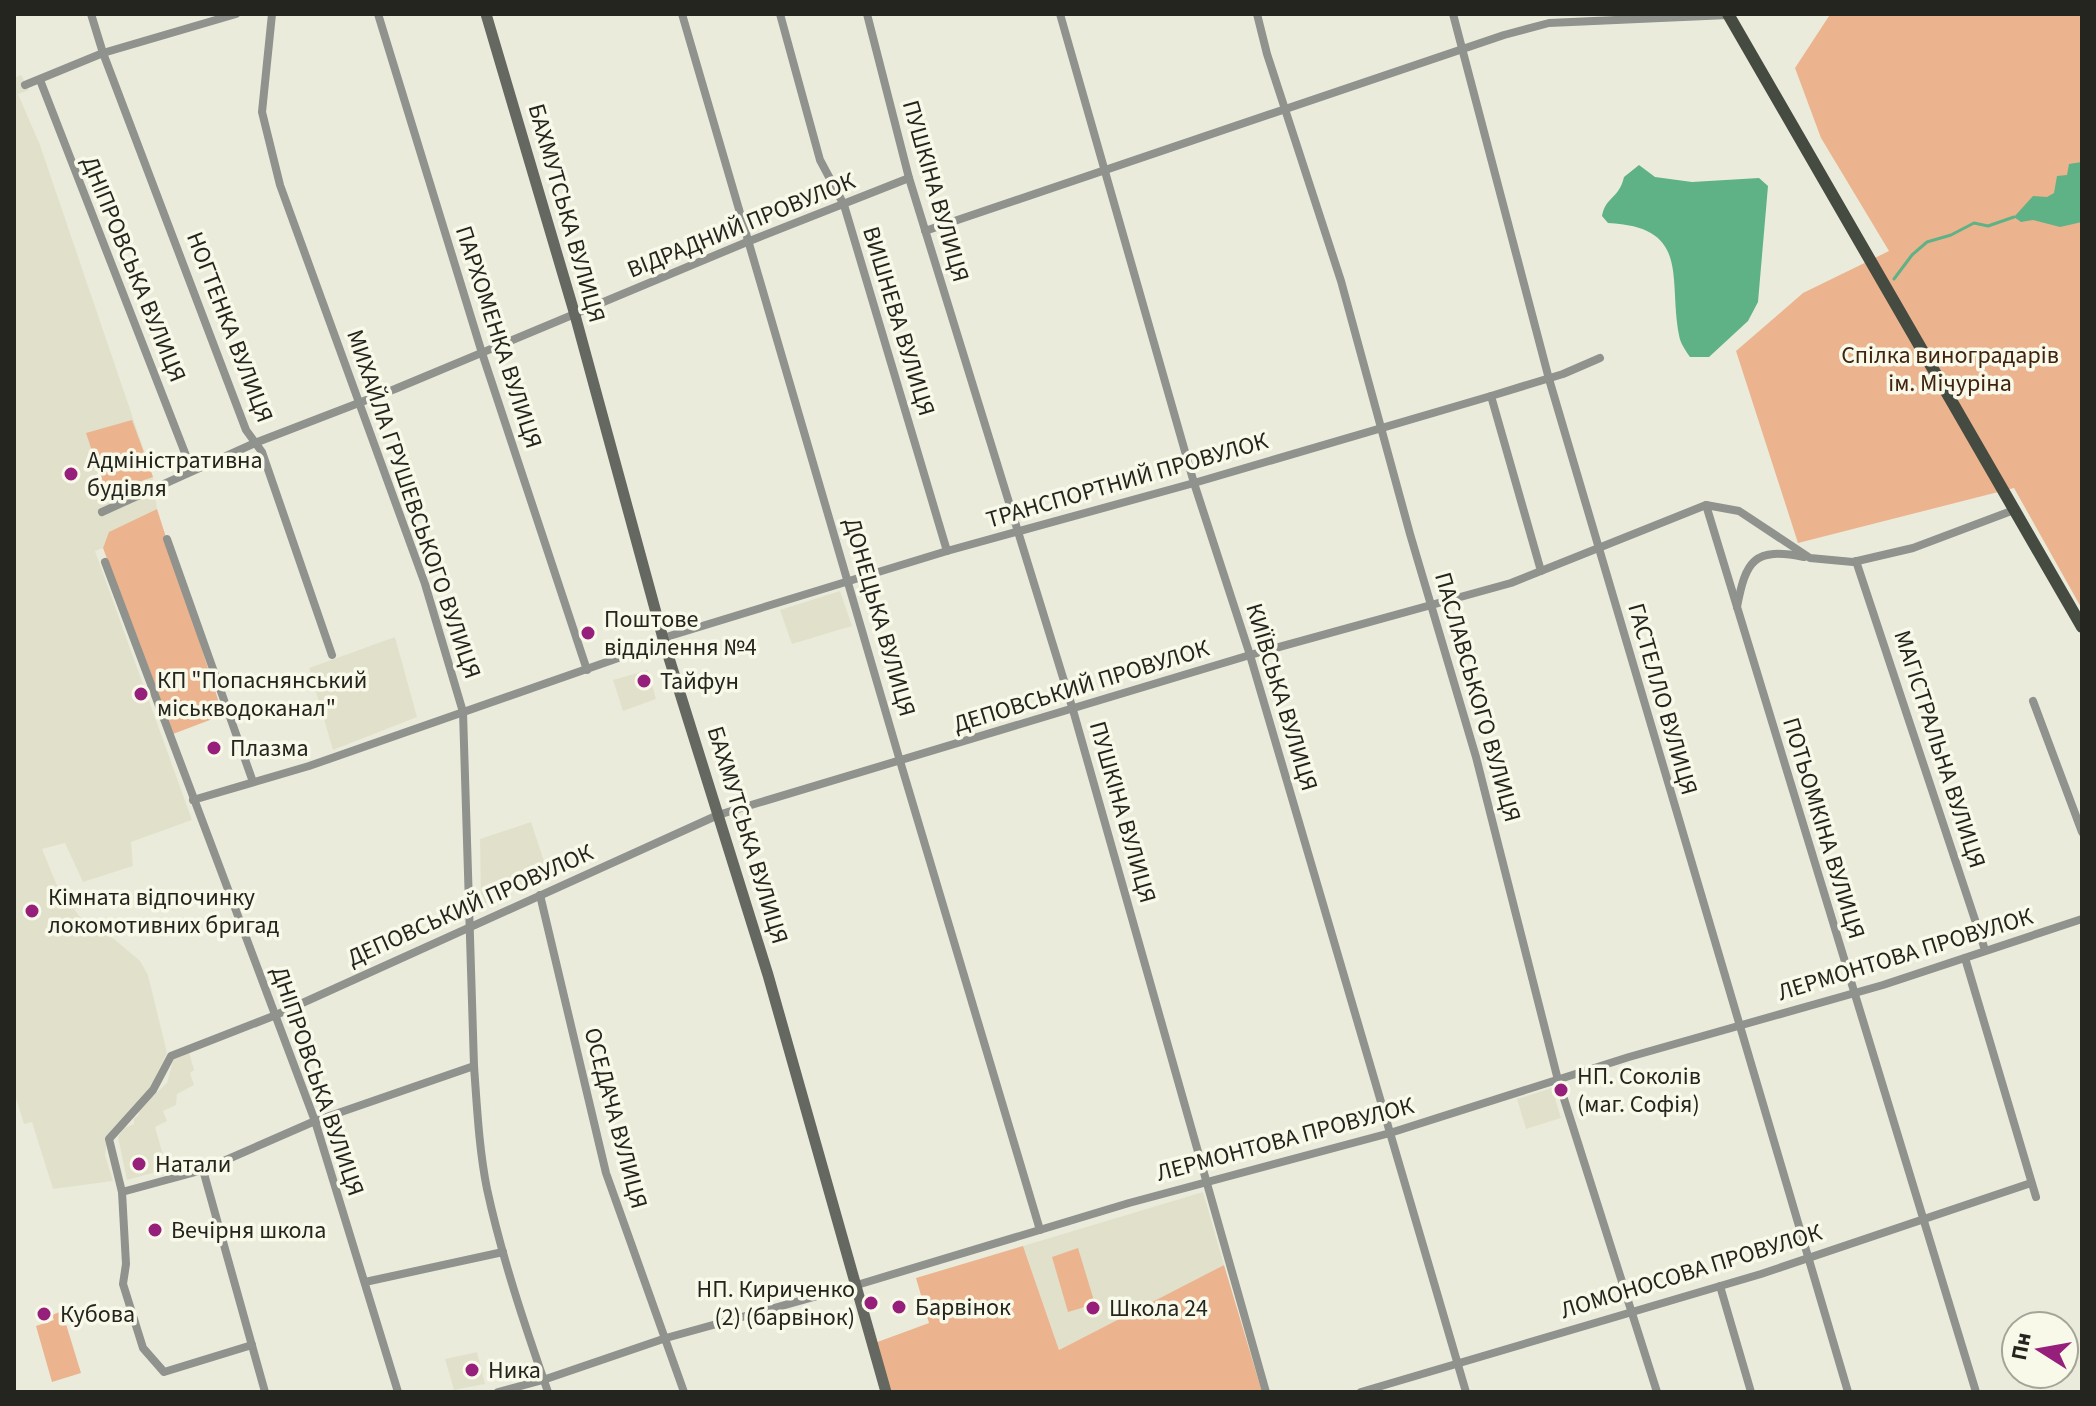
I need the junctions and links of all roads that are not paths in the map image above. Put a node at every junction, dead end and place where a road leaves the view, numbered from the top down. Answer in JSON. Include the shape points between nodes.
{"nodes":[{"id":1,"x":91,"y":14,"type":"edge"},
{"id":2,"x":236,"y":14,"type":"edge"},
{"id":3,"x":272,"y":14,"type":"edge"},
{"id":4,"x":378,"y":14,"type":"edge"},
{"id":5,"x":486,"y":14,"type":"edge"},
{"id":6,"x":682,"y":14,"type":"edge"},
{"id":7,"x":780,"y":14,"type":"edge"},
{"id":8,"x":867,"y":14,"type":"edge"},
{"id":9,"x":1060,"y":14,"type":"edge"},
{"id":10,"x":1257,"y":14,"type":"edge"},
{"id":11,"x":1453,"y":14,"type":"edge"},
{"id":12,"x":1728,"y":14,"type":"edge"},
{"id":13,"x":1462,"y":50,"type":"junction"},
{"id":14,"x":103,"y":53,"type":"junction"},
{"id":15,"x":40,"y":80,"type":"junction"},
{"id":16,"x":25,"y":85,"type":"dead end"},
{"id":17,"x":1287,"y":108,"type":"junction"},
{"id":18,"x":1106,"y":170,"type":"junction"},
{"id":19,"x":909,"y":178,"type":"junction"},
{"id":20,"x":844,"y":205,"type":"junction"},
{"id":21,"x":925,"y":231,"type":"junction"},
{"id":22,"x":747,"y":242,"type":"junction"},
{"id":23,"x":575,"y":315,"type":"junction"},
{"id":24,"x":482,"y":353,"type":"junction"},
{"id":25,"x":1600,"y":358,"type":"dead end"},
{"id":26,"x":1549,"y":379,"type":"junction"},
{"id":27,"x":1491,"y":396,"type":"junction"},
{"id":28,"x":361,"y":403,"type":"junction"},
{"id":29,"x":1382,"y":429,"type":"junction"},
{"id":30,"x":255,"y":443,"type":"junction"},
{"id":31,"x":192,"y":471,"type":"junction"},
{"id":32,"x":1194,"y":483,"type":"junction"},
{"id":33,"x":1706,"y":505,"type":"junction"},
{"id":34,"x":2014,"y":510,"type":"junction"},
{"id":35,"x":102,"y":512,"type":"dead end"},
{"id":36,"x":1019,"y":531,"type":"junction"},
{"id":37,"x":167,"y":539,"type":"dead end"},
{"id":38,"x":1598,"y":548,"type":"junction"},
{"id":39,"x":947,"y":551,"type":"junction"},
{"id":40,"x":1810,"y":558,"type":"junction"},
{"id":41,"x":1856,"y":561,"type":"junction"},
{"id":42,"x":105,"y":562,"type":"dead end"},
{"id":43,"x":1541,"y":571,"type":"junction"},
{"id":44,"x":849,"y":581,"type":"junction"},
{"id":45,"x":1431,"y":605,"type":"junction"},
{"id":46,"x":1737,"y":608,"type":"junction"},
{"id":47,"x":2082,"y":627,"type":"edge"},
{"id":48,"x":664,"y":640,"type":"junction"},
{"id":49,"x":332,"y":655,"type":"dead end"},
{"id":50,"x":1250,"y":655,"type":"junction"},
{"id":51,"x":587,"y":670,"type":"junction"},
{"id":52,"x":2033,"y":701,"type":"dead end"},
{"id":53,"x":1073,"y":710,"type":"junction"},
{"id":54,"x":463,"y":712,"type":"junction"},
{"id":55,"x":900,"y":761,"type":"junction"},
{"id":56,"x":253,"y":782,"type":"junction"},
{"id":57,"x":193,"y":800,"type":"junction"},
{"id":58,"x":718,"y":815,"type":"junction"},
{"id":59,"x":2082,"y":832,"type":"edge"},
{"id":60,"x":540,"y":895,"type":"junction"},
{"id":61,"x":2082,"y":919,"type":"edge"},
{"id":62,"x":469,"y":926,"type":"junction"},
{"id":63,"x":1985,"y":950,"type":"junction"},
{"id":64,"x":1965,"y":958,"type":"junction"},
{"id":65,"x":1853,"y":993,"type":"junction"},
{"id":66,"x":276,"y":1015,"type":"junction"},
{"id":67,"x":1738,"y":1026,"type":"junction"},
{"id":68,"x":474,"y":1066,"type":"junction"},
{"id":69,"x":1558,"y":1080,"type":"junction"},
{"id":70,"x":315,"y":1121,"type":"junction"},
{"id":71,"x":1390,"y":1133,"type":"junction"},
{"id":72,"x":203,"y":1170,"type":"junction"},
{"id":73,"x":1207,"y":1182,"type":"junction"},
{"id":74,"x":2031,"y":1183,"type":"junction"},
{"id":75,"x":122,"y":1192,"type":"junction"},
{"id":76,"x":2036,"y":1197,"type":"dead end"},
{"id":77,"x":1922,"y":1220,"type":"junction"},
{"id":78,"x":1040,"y":1230,"type":"junction"},
{"id":79,"x":503,"y":1252,"type":"junction"},
{"id":80,"x":1809,"y":1258,"type":"junction"},
{"id":81,"x":365,"y":1282,"type":"junction"},
{"id":82,"x":857,"y":1285,"type":"junction"},
{"id":83,"x":1720,"y":1286,"type":"junction"},
{"id":84,"x":1632,"y":1311,"type":"junction"},
{"id":85,"x":666,"y":1338,"type":"junction"},
{"id":86,"x":252,"y":1345,"type":"junction"},
{"id":87,"x":1457,"y":1362,"type":"junction"},
{"id":88,"x":543,"y":1380,"type":"junction"},
{"id":89,"x":265,"y":1392,"type":"edge"},
{"id":90,"x":398,"y":1392,"type":"edge"},
{"id":91,"x":498,"y":1392,"type":"edge"},
{"id":92,"x":548,"y":1392,"type":"edge"},
{"id":93,"x":684,"y":1392,"type":"edge"},
{"id":94,"x":886,"y":1392,"type":"edge"},
{"id":95,"x":1266,"y":1392,"type":"edge"},
{"id":96,"x":1361,"y":1392,"type":"edge"},
{"id":97,"x":1466,"y":1392,"type":"edge"},
{"id":98,"x":1657,"y":1392,"type":"edge"},
{"id":99,"x":1751,"y":1392,"type":"edge"},
{"id":100,"x":1848,"y":1392,"type":"edge"},
{"id":101,"x":1976,"y":1392,"type":"edge"}],
"edges":[{"from":1,"to":14,"type":"street","name":"НОГТЕНКА ВУЛИЦЯ"},
{"from":2,"to":14,"type":"street"},
{"from":3,"to":28,"type":"street","name":"МИХАЙЛА ГРУШЕВСЬКОГО ВУЛИЦЯ","via":[[262,112],[280,185]]},
{"from":4,"to":24,"type":"street","name":"ПАРХОМЕНКА ВУЛИЦЯ"},
{"from":5,"to":23,"type":"street","name":"БАХМУТСЬКА ВУЛИЦЯ"},
{"from":6,"to":22,"type":"street","name":"ДОНЕЦЬКА ВУЛИЦЯ"},
{"from":7,"to":20,"type":"street","name":"ВИШНЕВА ВУЛИЦЯ","via":[[820,160]]},
{"from":8,"to":19,"type":"street","name":"ПУШКІНА ВУЛИЦЯ"},
{"from":9,"to":18,"type":"street","name":"КИЇВСЬКА ВУЛИЦЯ"},
{"from":10,"to":17,"type":"street","name":"ПАСЛАВСЬКОГО ВУЛИЦЯ"},
{"from":11,"to":13,"type":"street","name":"ГАСТЕЛЛО ВУЛИЦЯ"},
{"from":12,"to":13,"type":"street","via":[[1549,23]]},
{"from":12,"to":34,"type":"main road"},
{"from":13,"to":17,"type":"street"},
{"from":13,"to":26,"type":"street","name":"ГАСТЕЛЛО ВУЛИЦЯ"},
{"from":14,"to":15,"type":"street"},
{"from":14,"to":30,"type":"street","name":"НОГТЕНКА ВУЛИЦЯ"},
{"from":15,"to":16,"type":"street"},
{"from":15,"to":31,"type":"street","name":"ДНІПРОВСЬКА ВУЛИЦЯ"},
{"from":17,"to":18,"type":"street"},
{"from":17,"to":29,"type":"street","name":"ПАСЛАВСЬКОГО ВУЛИЦЯ"},
{"from":18,"to":21,"type":"street"},
{"from":18,"to":32,"type":"street","name":"КИЇВСЬКА ВУЛИЦЯ"},
{"from":19,"to":20,"type":"street","name":"ВІДРАДНИЙ ПРОВУЛОК"},
{"from":19,"to":21,"type":"street","name":"ПУШКІНА ВУЛИЦЯ"},
{"from":20,"to":22,"type":"street","name":"ВІДРАДНИЙ ПРОВУЛОК"},
{"from":20,"to":39,"type":"street","name":"ВИШНЕВА ВУЛИЦЯ"},
{"from":21,"to":36,"type":"street","name":"ПУШКІНА ВУЛИЦЯ"},
{"from":22,"to":23,"type":"street","name":"ВІДРАДНИЙ ПРОВУЛОК"},
{"from":22,"to":44,"type":"street","name":"ДОНЕЦЬКА ВУЛИЦЯ"},
{"from":23,"to":24,"type":"street","name":"ВІДРАДНИЙ ПРОВУЛОК"},
{"from":23,"to":48,"type":"street","name":"БАХМУТСЬКА ВУЛИЦЯ"},
{"from":24,"to":28,"type":"street","name":"ВІДРАДНИЙ ПРОВУЛОК"},
{"from":24,"to":51,"type":"street","name":"ПАРХОМЕНКА ВУЛИЦЯ"},
{"from":25,"to":26,"type":"street","name":"ТРАНСПОРТНИЙ ПРОВУЛОК"},
{"from":26,"to":27,"type":"street","name":"ТРАНСПОРТНИЙ ПРОВУЛОК"},
{"from":26,"to":38,"type":"street","name":"ГАСТЕЛЛО ВУЛИЦЯ"},
{"from":27,"to":29,"type":"street","name":"ТРАНСПОРТНИЙ ПРОВУЛОК"},
{"from":27,"to":43,"type":"street"},
{"from":28,"to":30,"type":"street","name":"ВІДРАДНИЙ ПРОВУЛОК"},
{"from":28,"to":54,"type":"street","name":"МИХАЙЛА ГРУШЕВСЬКОГО ВУЛИЦЯ","via":[[425,584]]},
{"from":29,"to":32,"type":"street","name":"ТРАНСПОРТНИЙ ПРОВУЛОК"},
{"from":29,"to":45,"type":"street","name":"ПАСЛАВСЬКОГО ВУЛИЦЯ"},
{"from":30,"to":31,"type":"street","name":"ВІДРАДНИЙ ПРОВУЛОК"},
{"from":30,"to":49,"type":"street","name":"НОГТЕНКА ВУЛИЦЯ"},
{"from":31,"to":35,"type":"street","name":"ВІДРАДНИЙ ПРОВУЛОК"},
{"from":32,"to":36,"type":"street","name":"ТРАНСПОРТНИЙ ПРОВУЛОК"},
{"from":32,"to":50,"type":"street","name":"КИЇВСЬКА ВУЛИЦЯ"},
{"from":33,"to":38,"type":"street","name":"ДЕПОВСЬКИЙ ПРОВУЛОК"},
{"from":33,"to":40,"type":"street","via":[[1739,511]]},
{"from":33,"to":46,"type":"street","name":"ПОТЬОМКІНА ВУЛИЦЯ"},
{"from":34,"to":41,"type":"street","via":[[1913,548]]},
{"from":34,"to":47,"type":"main road"},
{"from":36,"to":39,"type":"street","name":"ТРАНСПОРТНИЙ ПРОВУЛОК"},
{"from":36,"to":53,"type":"street","name":"ПУШКІНА ВУЛИЦЯ"},
{"from":37,"to":56,"type":"street"},
{"from":38,"to":43,"type":"street","name":"ДЕПОВСЬКИЙ ПРОВУЛОК"},
{"from":38,"to":67,"type":"street","name":"ГАСТЕЛЛО ВУЛИЦЯ"},
{"from":39,"to":44,"type":"street","name":"ТРАНСПОРТНИЙ ПРОВУЛОК"},
{"from":40,"to":41,"type":"street"},
{"from":40,"to":46,"type":"street","via":[[1778,552],[1758,558],[1743,576]]},
{"from":41,"to":63,"type":"street","name":"МАГІСТРАЛЬНА ВУЛИЦЯ"},
{"from":42,"to":57,"type":"street","name":"ДНІПРОВСЬКА ВУЛИЦЯ"},
{"from":43,"to":45,"type":"street","name":"ДЕПОВСЬКИЙ ПРОВУЛОК"},
{"from":44,"to":48,"type":"street","name":"ТРАНСПОРТНИЙ ПРОВУЛОК"},
{"from":44,"to":55,"type":"street","name":"ДОНЕЦЬКА ВУЛИЦЯ"},
{"from":45,"to":50,"type":"street","name":"ДЕПОВСЬКИЙ ПРОВУЛОК"},
{"from":45,"to":69,"type":"street","name":"ПАСЛАВСЬКОГО ВУЛИЦЯ","via":[[1476,757]]},
{"from":46,"to":65,"type":"street","name":"ПОТЬОМКІНА ВУЛИЦЯ"},
{"from":48,"to":51,"type":"street","name":"ТРАНСПОРТНИЙ ПРОВУЛОК"},
{"from":48,"to":58,"type":"street","name":"БАХМУТСЬКА ВУЛИЦЯ"},
{"from":50,"to":53,"type":"street","name":"ДЕПОВСЬКИЙ ПРОВУЛОК"},
{"from":50,"to":71,"type":"street","name":"КИЇВСЬКА ВУЛИЦЯ"},
{"from":51,"to":54,"type":"street","name":"ТРАНСПОРТНИЙ ПРОВУЛОК"},
{"from":52,"to":59,"type":"street"},
{"from":53,"to":55,"type":"street","name":"ДЕПОВСЬКИЙ ПРОВУЛОК"},
{"from":53,"to":73,"type":"street","name":"ПУШКІНА ВУЛИЦЯ"},
{"from":54,"to":56,"type":"street","name":"ТРАНСПОРТНИЙ ПРОВУЛОК"},
{"from":54,"to":62,"type":"street","name":"МИХАЙЛА ГРУШЕВСЬКОГО ВУЛИЦЯ"},
{"from":55,"to":58,"type":"street","name":"ДЕПОВСЬКИЙ ПРОВУЛОК"},
{"from":55,"to":78,"type":"street","name":"ДОНЕЦЬКА ВУЛИЦЯ"},
{"from":56,"to":57,"type":"street","name":"ТРАНСПОРТНИЙ ПРОВУЛОК"},
{"from":57,"to":66,"type":"street","name":"ДНІПРОВСЬКА ВУЛИЦЯ"},
{"from":58,"to":60,"type":"street","name":"ДЕПОВСЬКИЙ ПРОВУЛОК"},
{"from":58,"to":82,"type":"street","name":"БАХМУТСЬКА ВУЛИЦЯ"},
{"from":60,"to":62,"type":"street","name":"ДЕПОВСЬКИЙ ПРОВУЛОК"},
{"from":60,"to":85,"type":"street","name":"ОСЕДАЧА ВУЛИЦЯ","via":[[606,1173]]},
{"from":61,"to":63,"type":"street","name":"ЛЕРМОНТОВА ПРОВУЛОК"},
{"from":62,"to":66,"type":"street","name":"ДЕПОВСЬКИЙ ПРОВУЛОК"},
{"from":62,"to":68,"type":"street","name":"МИХАЙЛА ГРУШЕВСЬКОГО ВУЛИЦЯ"},
{"from":63,"to":64,"type":"street","name":"ЛЕРМОНТОВА ПРОВУЛОК"},
{"from":64,"to":65,"type":"street","name":"ЛЕРМОНТОВА ПРОВУЛОК"},
{"from":64,"to":74,"type":"street"},
{"from":65,"to":67,"type":"street","name":"ЛЕРМОНТОВА ПРОВУЛОК"},
{"from":65,"to":77,"type":"street","name":"ПОТЬОМКІНА ВУЛИЦЯ"},
{"from":66,"to":70,"type":"street","name":"ДНІПРОВСЬКА ВУЛИЦЯ"},
{"from":66,"to":75,"type":"street","name":"ДЕПОВСЬКИЙ ПРОВУЛОК","via":[[171,1056],[153,1090],[109,1139]]},
{"from":67,"to":69,"type":"street","name":"ЛЕРМОНТОВА ПРОВУЛОК"},
{"from":67,"to":80,"type":"street","name":"ГАСТЕЛЛО ВУЛИЦЯ"},
{"from":68,"to":70,"type":"street"},
{"from":68,"to":79,"type":"street","name":"МИХАЙЛА ГРУШЕВСЬКОГО ВУЛИЦЯ","via":[[487,1187]]},
{"from":69,"to":71,"type":"street","name":"ЛЕРМОНТОВА ПРОВУЛОК"},
{"from":69,"to":84,"type":"street","name":"ПАСЛАВСЬКОГО ВУЛИЦЯ"},
{"from":70,"to":72,"type":"street"},
{"from":70,"to":81,"type":"street","name":"ДНІПРОВСЬКА ВУЛИЦЯ"},
{"from":71,"to":73,"type":"street","name":"ЛЕРМОНТОВА ПРОВУЛОК"},
{"from":71,"to":87,"type":"street","name":"КИЇВСЬКА ВУЛИЦЯ"},
{"from":72,"to":75,"type":"street"},
{"from":72,"to":86,"type":"street"},
{"from":73,"to":78,"type":"street","name":"ЛЕРМОНТОВА ПРОВУЛОК"},
{"from":73,"to":95,"type":"street","name":"ПУШКІНА ВУЛИЦЯ"},
{"from":74,"to":76,"type":"street"},
{"from":74,"to":77,"type":"street","name":"ЛОМОНОСОВА ПРОВУЛОК"},
{"from":75,"to":86,"type":"street","via":[[123,1284],[143,1348],[164,1372]]},
{"from":77,"to":80,"type":"street","name":"ЛОМОНОСОВА ПРОВУЛОК"},
{"from":77,"to":101,"type":"street","name":"ПОТЬОМКІНА ВУЛИЦЯ"},
{"from":78,"to":82,"type":"street","name":"ЛЕРМОНТОВА ПРОВУЛОК"},
{"from":79,"to":81,"type":"street"},
{"from":79,"to":88,"type":"street","name":"МИХАЙЛА ГРУШЕВСЬКОГО ВУЛИЦЯ"},
{"from":80,"to":83,"type":"street","name":"ЛОМОНОСОВА ПРОВУЛОК"},
{"from":80,"to":100,"type":"street","name":"ГАСТЕЛЛО ВУЛИЦЯ"},
{"from":81,"to":90,"type":"street","name":"ДНІПРОВСЬКА ВУЛИЦЯ"},
{"from":82,"to":85,"type":"street","name":"ЛЕРМОНТОВА ПРОВУЛОК"},
{"from":82,"to":94,"type":"street","name":"БАХМУТСЬКА ВУЛИЦЯ"},
{"from":83,"to":84,"type":"street","name":"ЛОМОНОСОВА ПРОВУЛОК"},
{"from":83,"to":99,"type":"street"},
{"from":84,"to":87,"type":"street","name":"ЛОМОНОСОВА ПРОВУЛОК"},
{"from":84,"to":98,"type":"street","name":"ПАСЛАВСЬКОГО ВУЛИЦЯ"},
{"from":85,"to":88,"type":"street","name":"ЛЕРМОНТОВА ПРОВУЛОК"},
{"from":85,"to":93,"type":"street","name":"ОСЕДАЧА ВУЛИЦЯ"},
{"from":86,"to":89,"type":"street"},
{"from":87,"to":96,"type":"street","name":"ЛОМОНОСОВА ПРОВУЛОК"},
{"from":87,"to":97,"type":"street","name":"КИЇВСЬКА ВУЛИЦЯ"},
{"from":88,"to":91,"type":"street","name":"ЛЕРМОНТОВА ПРОВУЛОК"},
{"from":88,"to":92,"type":"street","name":"МИХАЙЛА ГРУШЕВСЬКОГО ВУЛИЦЯ"}]}
